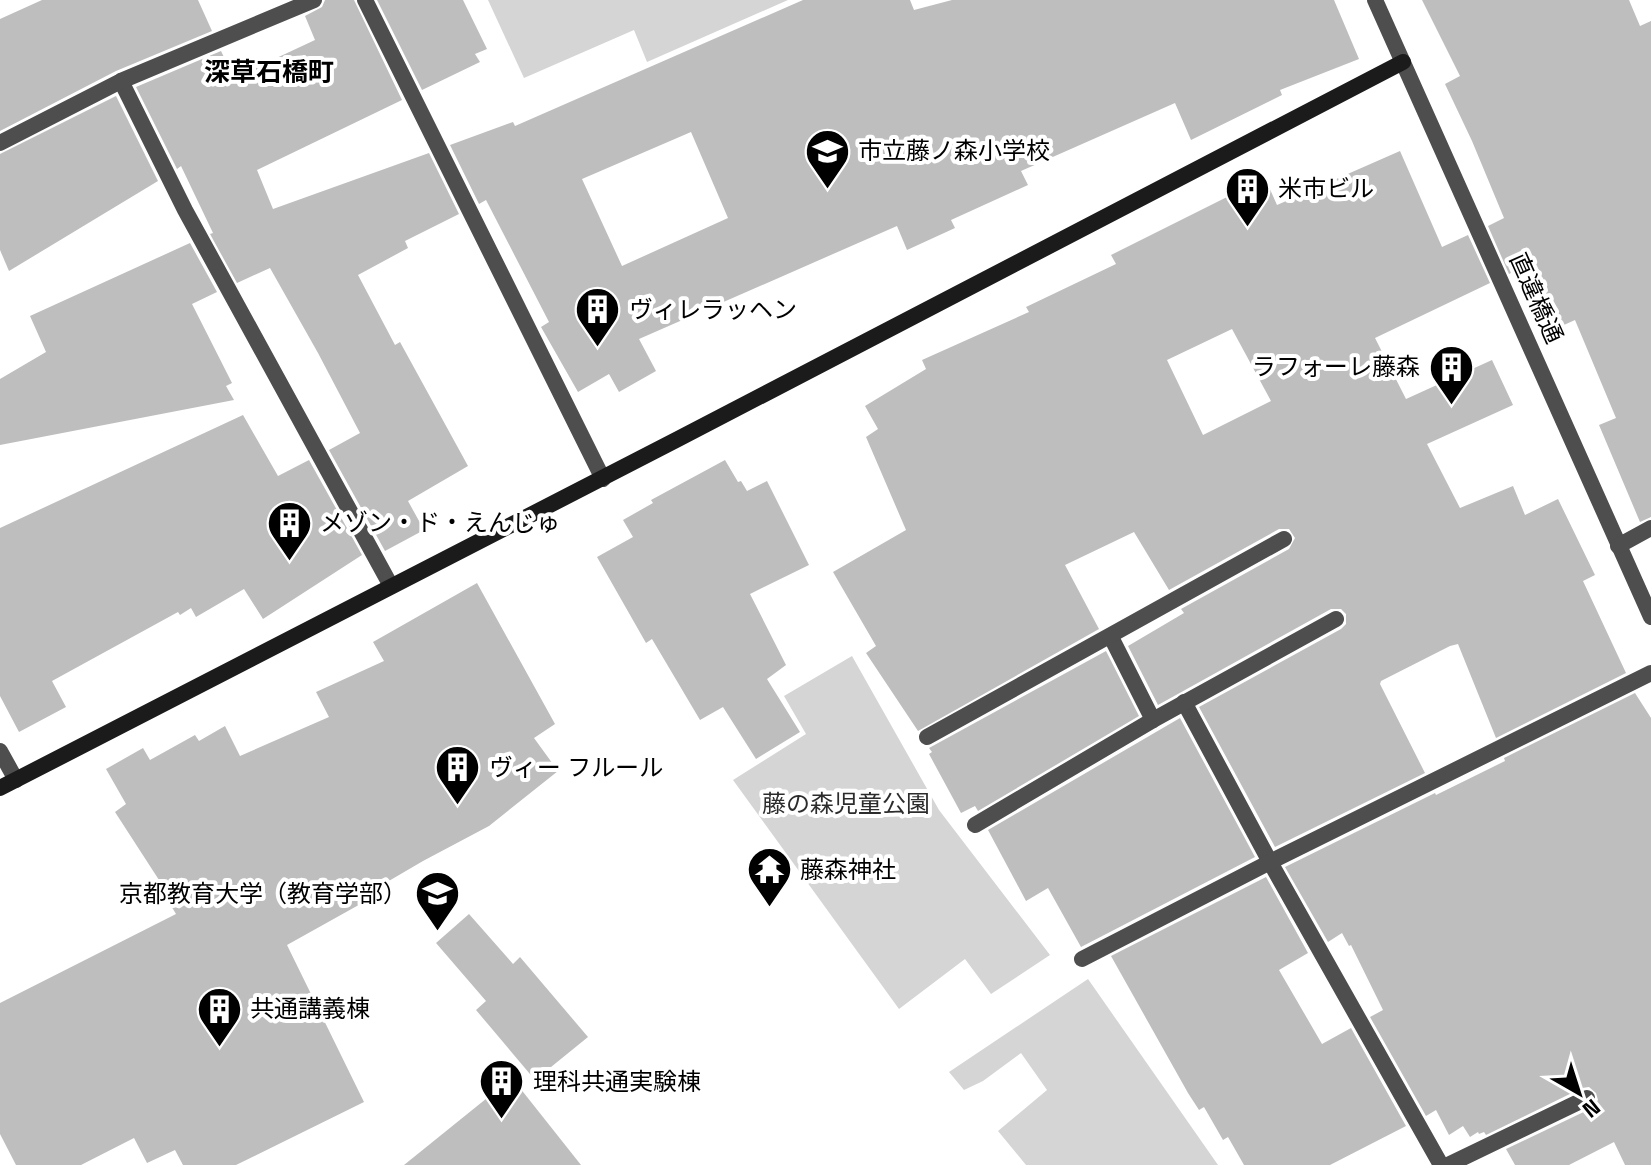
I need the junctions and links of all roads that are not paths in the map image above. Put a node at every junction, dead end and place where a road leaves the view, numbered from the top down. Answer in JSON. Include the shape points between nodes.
{"nodes":[{"id":1,"x":314,"y":0,"type":"edge"},
{"id":2,"x":365,"y":0,"type":"edge"},
{"id":3,"x":1375,"y":0,"type":"edge"},
{"id":4,"x":1403,"y":62,"type":"junction"},
{"id":5,"x":121,"y":81,"type":"junction"},
{"id":6,"x":0,"y":143,"type":"edge"},
{"id":7,"x":603,"y":479,"type":"junction"},
{"id":8,"x":1651,"y":528,"type":"edge"},
{"id":9,"x":1284,"y":539,"type":"dead end"},
{"id":10,"x":1618,"y":546,"type":"junction"},
{"id":11,"x":391,"y":586,"type":"junction"},
{"id":12,"x":1651,"y":617,"type":"edge"},
{"id":13,"x":1336,"y":619,"type":"dead end"},
{"id":14,"x":1111,"y":637,"type":"junction"},
{"id":15,"x":1651,"y":673,"type":"edge"},
{"id":16,"x":1184,"y":702,"type":"junction"},
{"id":17,"x":1153,"y":720,"type":"junction"},
{"id":18,"x":927,"y":737,"type":"dead end"},
{"id":19,"x":0,"y":751,"type":"edge"},
{"id":20,"x":16,"y":780,"type":"junction"},
{"id":21,"x":0,"y":788,"type":"edge"},
{"id":22,"x":975,"y":825,"type":"dead end"},
{"id":23,"x":1270,"y":862,"type":"junction"},
{"id":24,"x":1082,"y":959,"type":"dead end"},
{"id":25,"x":1587,"y":1098,"type":"dead end"},
{"id":26,"x":1441,"y":1165,"type":"edge"},
{"id":27,"x":1448,"y":1165,"type":"edge"}],
"edges":[{"from":1,"to":5,"type":"street"},
{"from":2,"to":7,"type":"street"},
{"from":3,"to":4,"type":"street","name":"直違橋通"},
{"from":4,"to":7,"type":"street"},
{"from":4,"to":10,"type":"street","name":"直違橋通"},
{"from":5,"to":6,"type":"street"},
{"from":5,"to":11,"type":"street","via":[[185,210]]},
{"from":7,"to":11,"type":"street"},
{"from":8,"to":10,"type":"street"},
{"from":9,"to":14,"type":"street"},
{"from":10,"to":12,"type":"street","name":"直違橋通"},
{"from":11,"to":20,"type":"street"},
{"from":13,"to":16,"type":"street"},
{"from":14,"to":17,"type":"street"},
{"from":14,"to":18,"type":"street"},
{"from":15,"to":23,"type":"street"},
{"from":16,"to":17,"type":"street"},
{"from":16,"to":23,"type":"street"},
{"from":17,"to":22,"type":"street"},
{"from":19,"to":20,"type":"street"},
{"from":20,"to":21,"type":"street"},
{"from":23,"to":24,"type":"street"},
{"from":23,"to":26,"type":"street"},
{"from":25,"to":27,"type":"street"}]}
